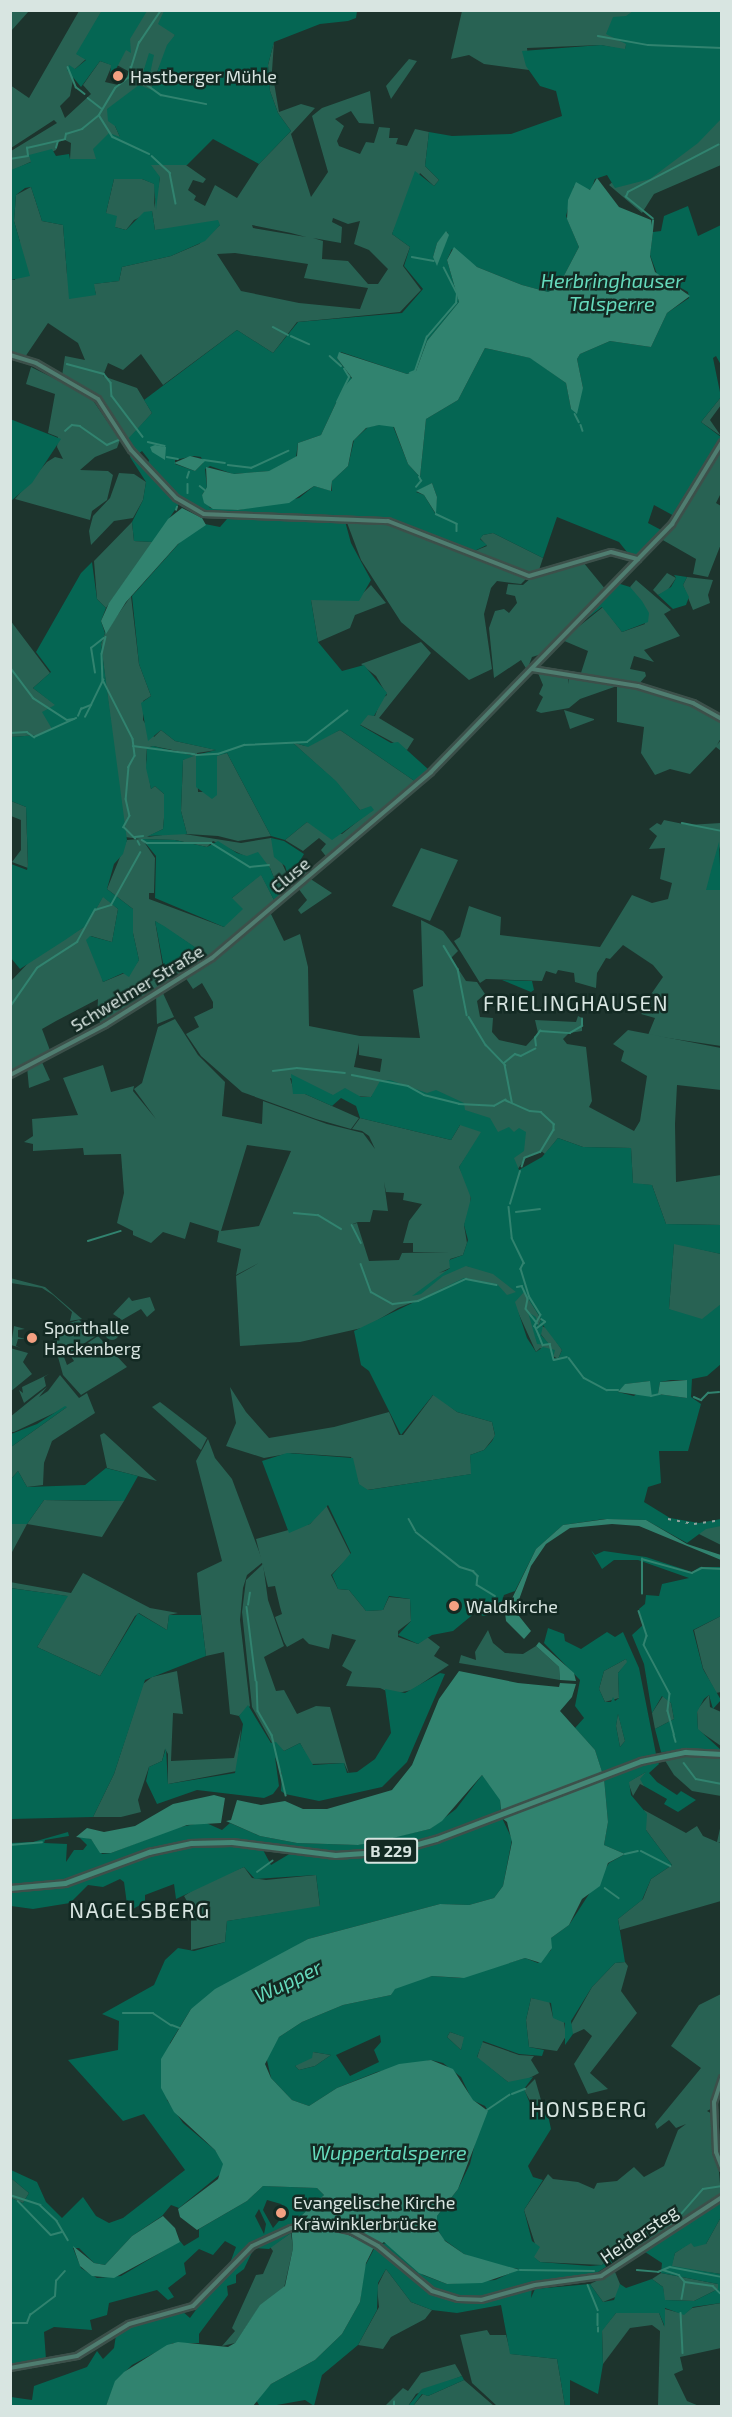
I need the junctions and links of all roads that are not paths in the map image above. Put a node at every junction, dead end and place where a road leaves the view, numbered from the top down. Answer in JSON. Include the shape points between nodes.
{"nodes":[{"id":1,"x":10,"y":355,"type":"edge"},
{"id":2,"x":722,"y":442,"type":"edge"},
{"id":3,"x":639,"y":558,"type":"junction"},
{"id":4,"x":532,"y":669,"type":"junction"},
{"id":5,"x":722,"y":719,"type":"edge"},
{"id":6,"x":268,"y":911,"type":"joint"},
{"id":7,"x":10,"y":1075,"type":"edge"},
{"id":8,"x":722,"y":1754,"type":"edge"},
{"id":9,"x":10,"y":1888,"type":"edge"},
{"id":10,"x":722,"y":2078,"type":"edge"},
{"id":11,"x":722,"y":2168,"type":"edge"},
{"id":12,"x":722,"y":2197,"type":"edge"},
{"id":13,"x":10,"y":2368,"type":"edge"}],
"edges":[{"from":1,"to":3,"type":"main road","via":[[24,358],[99,401],[131,450],[176,498],[204,514],[385,521],[529,576],[611,552]]},
{"from":2,"to":3,"type":"main road","name":"Cluse","via":[[676,517]]},
{"from":3,"to":4,"type":"main road","name":"Cluse"},
{"from":4,"to":5,"type":"main road","via":[[638,686],[693,703]]},
{"from":4,"to":6,"type":"main road","name":"Cluse","via":[[418,783]]},
{"from":6,"to":7,"type":"main road","name":"Schwelmer Straße","via":[[189,973],[93,1032]]},
{"from":8,"to":9,"type":"main road","number":"B 229","via":[[655,1757],[411,1847],[369,1854],[317,1854],[232,1842],[182,1844],[72,1881]]},
{"from":10,"to":11,"type":"main road","via":[[714,2102],[716,2152]]},
{"from":12,"to":13,"type":"main road","name":"Heidersteg","via":[[601,2276],[532,2286],[485,2300],[452,2298],[417,2282],[368,2239],[340,2228],[291,2228],[263,2239],[193,2306],[130,2323],[77,2356]]}]}
